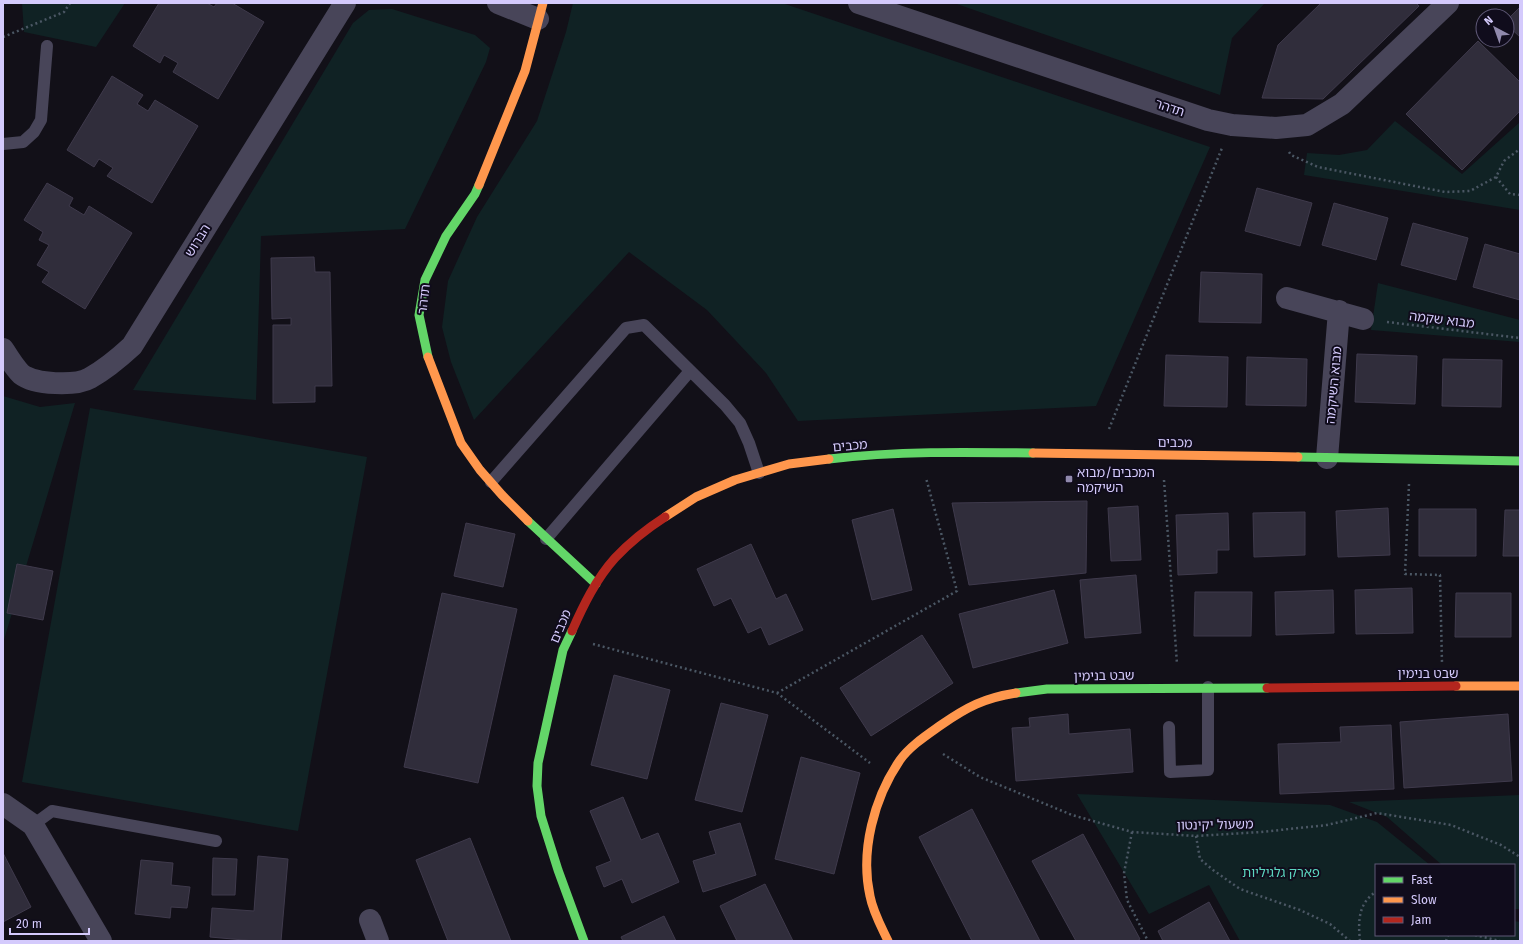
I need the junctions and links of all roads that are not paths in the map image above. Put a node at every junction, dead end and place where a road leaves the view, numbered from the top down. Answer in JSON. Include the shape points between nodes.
{"nodes":[{"id":1,"x":345,"y":3,"type":"edge"},
{"id":2,"x":498,"y":3,"type":"edge"},
{"id":3,"x":859,"y":3,"type":"edge"},
{"id":4,"x":1448,"y":3,"type":"edge"},
{"id":5,"x":541,"y":11,"type":"edge"},
{"id":6,"x":47,"y":46,"type":"dead end"},
{"id":7,"x":3,"y":144,"type":"edge"},
{"id":8,"x":1287,"y":298,"type":"dead end"},
{"id":9,"x":1339,"y":312,"type":"junction"},
{"id":10,"x":1362,"y":319,"type":"road end"},
{"id":11,"x":3,"y":349,"type":"edge"},
{"id":12,"x":690,"y":371,"type":"junction"},
{"id":13,"x":1327,"y":458,"type":"junction"},
{"id":14,"x":1520,"y":461,"type":"edge"},
{"id":15,"x":759,"y":473,"type":"junction"},
{"id":16,"x":490,"y":482,"type":"junction"},
{"id":17,"x":546,"y":539,"type":"junction"},
{"id":18,"x":596,"y":584,"type":"junction"},
{"id":19,"x":1520,"y":686,"type":"edge"},
{"id":20,"x":1208,"y":687,"type":"junction"},
{"id":21,"x":1169,"y":727,"type":"dead end"},
{"id":22,"x":3,"y":804,"type":"edge"},
{"id":23,"x":33,"y":825,"type":"junction"},
{"id":24,"x":216,"y":841,"type":"dead end"},
{"id":25,"x":370,"y":920,"type":"dead end"},
{"id":26,"x":101,"y":941,"type":"edge"},
{"id":27,"x":378,"y":941,"type":"edge"},
{"id":28,"x":584,"y":941,"type":"edge"},
{"id":29,"x":888,"y":941,"type":"edge"}],
"edges":[{"from":1,"to":11,"type":"street","name":"הברוש","via":[[132,346],[89,379],[63,384],[40,381],[22,374],[8,359]]},
{"from":2,"to":5,"type":"street"},
{"from":3,"to":4,"type":"street","name":"תדהר","via":[[1208,120],[1232,125],[1276,128],[1307,125],[1342,104]]},
{"from":5,"to":16,"type":"street","name":"תדהר","via":[[525,70],[475,194],[446,236],[425,280],[419,315],[427,355],[461,443]]},
{"from":6,"to":7,"type":"lane","via":[[41,120],[34,132],[23,142]]},
{"from":8,"to":9,"type":"street"},
{"from":9,"to":10,"type":"street"},
{"from":9,"to":13,"type":"street","name":"מבוא השיקמה"},
{"from":12,"to":15,"type":"lane","via":[[740,423]]},
{"from":12,"to":16,"type":"lane","via":[[644,325],[626,328]]},
{"from":12,"to":17,"type":"lane"},
{"from":13,"to":14,"type":"street","name":"מכבים"},
{"from":13,"to":15,"type":"street","name":"מכבים","via":[[955,452],[788,464]]},
{"from":15,"to":18,"type":"street","name":"מכבים","via":[[735,480],[696,497],[653,525],[615,558]]},
{"from":16,"to":17,"type":"street","name":"תדהר"},
{"from":17,"to":18,"type":"street","name":"תדהר"},
{"from":18,"to":28,"type":"street","name":"מכבים","via":[[585,602],[564,650],[538,763],[537,786],[542,816],[558,870]]},
{"from":19,"to":20,"type":"street","name":"שבט בנימין"},
{"from":20,"to":21,"type":"lane","via":[[1208,770],[1170,772]]},
{"from":20,"to":29,"type":"street","name":"שבט בנימין","via":[[1046,689],[1012,693],[978,702],[921,740],[901,759],[891,778],[878,806],[866,852],[867,878],[873,909]]},
{"from":22,"to":23,"type":"street"},
{"from":23,"to":24,"type":"lane","via":[[52,811]]},
{"from":23,"to":26,"type":"street"},
{"from":25,"to":27,"type":"street"}]}
